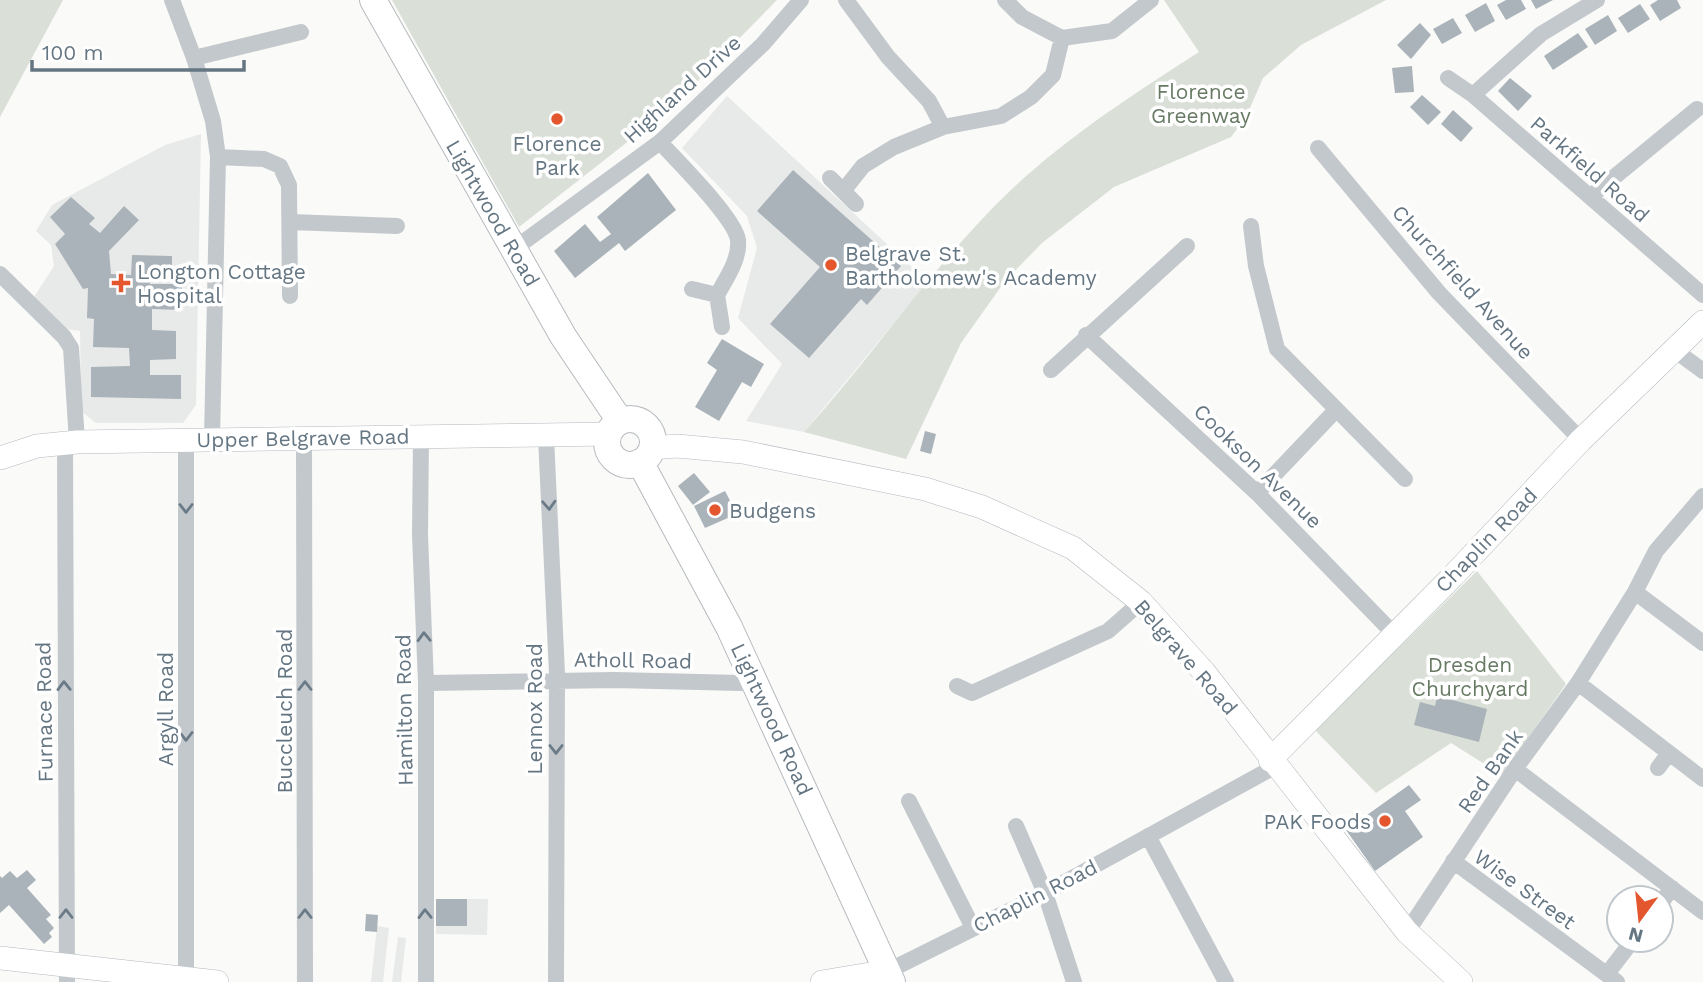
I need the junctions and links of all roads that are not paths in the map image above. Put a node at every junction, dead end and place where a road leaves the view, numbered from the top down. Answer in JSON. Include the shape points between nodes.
{"nodes":[{"id":1,"x":172,"y":0,"type":"edge"},
{"id":2,"x":373,"y":0,"type":"edge"},
{"id":3,"x":802,"y":0,"type":"edge"},
{"id":4,"x":846,"y":0,"type":"edge"},
{"id":5,"x":1004,"y":0,"type":"edge"},
{"id":6,"x":1152,"y":0,"type":"edge"},
{"id":7,"x":1597,"y":0,"type":"edge"},
{"id":8,"x":1062,"y":38,"type":"junction"},
{"id":9,"x":294,"y":39,"type":"dead end"},
{"id":10,"x":194,"y":58,"type":"junction"},
{"id":11,"x":1448,"y":78,"type":"dead end"},
{"id":12,"x":1473,"y":95,"type":"junction"},
{"id":13,"x":1697,"y":109,"type":"dead end"},
{"id":14,"x":943,"y":127,"type":"junction"},
{"id":15,"x":660,"y":142,"type":"junction"},
{"id":16,"x":1318,"y":148,"type":"dead end"},
{"id":17,"x":218,"y":157,"type":"junction"},
{"id":18,"x":830,"y":178,"type":"dead end"},
{"id":19,"x":844,"y":190,"type":"junction"},
{"id":20,"x":1590,"y":197,"type":"junction"},
{"id":21,"x":856,"y":204,"type":"dead end"},
{"id":22,"x":291,"y":222,"type":"junction"},
{"id":23,"x":397,"y":226,"type":"dead end"},
{"id":24,"x":1251,"y":226,"type":"dead end"},
{"id":25,"x":1187,"y":246,"type":"dead end"},
{"id":26,"x":514,"y":249,"type":"junction"},
{"id":27,"x":0,"y":274,"type":"edge"},
{"id":28,"x":294,"y":286,"type":"dead end"},
{"id":29,"x":692,"y":289,"type":"dead end"},
{"id":30,"x":717,"y":295,"type":"junction"},
{"id":31,"x":1703,"y":295,"type":"edge"},
{"id":32,"x":1703,"y":322,"type":"edge"},
{"id":33,"x":722,"y":327,"type":"dead end"},
{"id":34,"x":1086,"y":335,"type":"junction"},
{"id":35,"x":1673,"y":349,"type":"junction"},
{"id":36,"x":1052,"y":361,"type":"dead end"},
{"id":37,"x":1703,"y":371,"type":"edge"},
{"id":38,"x":1335,"y":411,"type":"junction"},
{"id":39,"x":614,"y":428,"type":"junction"},
{"id":40,"x":421,"y":437,"type":"junction"},
{"id":41,"x":546,"y":437,"type":"junction"},
{"id":42,"x":212,"y":439,"type":"junction"},
{"id":43,"x":304,"y":439,"type":"junction"},
{"id":44,"x":186,"y":440,"type":"junction"},
{"id":45,"x":1581,"y":440,"type":"junction"},
{"id":46,"x":71,"y":442,"type":"junction"},
{"id":47,"x":646,"y":455,"type":"junction"},
{"id":48,"x":0,"y":457,"type":"edge"},
{"id":49,"x":1405,"y":479,"type":"dead end"},
{"id":50,"x":1257,"y":493,"type":"junction"},
{"id":51,"x":1702,"y":501,"type":"edge"},
{"id":52,"x":1635,"y":592,"type":"junction"},
{"id":53,"x":1141,"y":601,"type":"junction"},
{"id":54,"x":1394,"y":634,"type":"junction"},
{"id":55,"x":1703,"y":643,"type":"edge"},
{"id":56,"x":753,"y":677,"type":"junction"},
{"id":57,"x":556,"y":680,"type":"junction"},
{"id":58,"x":426,"y":683,"type":"junction"},
{"id":59,"x":1578,"y":683,"type":"junction"},
{"id":60,"x":957,"y":686,"type":"dead end"},
{"id":61,"x":1669,"y":753,"type":"junction"},
{"id":62,"x":1273,"y":763,"type":"junction"},
{"id":63,"x":1658,"y":768,"type":"dead end"},
{"id":64,"x":1515,"y":769,"type":"junction"},
{"id":65,"x":1703,"y":779,"type":"edge"},
{"id":66,"x":909,"y":801,"type":"dead end"},
{"id":67,"x":1016,"y":826,"type":"dead end"},
{"id":68,"x":1147,"y":836,"type":"junction"},
{"id":69,"x":1453,"y":861,"type":"junction"},
{"id":70,"x":1667,"y":884,"type":"edge"},
{"id":71,"x":1675,"y":890,"type":"edge"},
{"id":72,"x":1045,"y":893,"type":"junction"},
{"id":73,"x":1703,"y":912,"type":"edge"},
{"id":74,"x":973,"y":928,"type":"junction"},
{"id":75,"x":1407,"y":932,"type":"junction"},
{"id":76,"x":1625,"y":954,"type":"edge"},
{"id":77,"x":0,"y":958,"type":"edge"},
{"id":78,"x":67,"y":973,"type":"edge"},
{"id":79,"x":890,"y":976,"type":"edge"},
{"id":80,"x":1447,"y":977,"type":"edge"},
{"id":81,"x":186,"y":978,"type":"junction"},
{"id":82,"x":1612,"y":978,"type":"edge"},
{"id":83,"x":217,"y":982,"type":"edge"},
{"id":84,"x":305,"y":982,"type":"edge"},
{"id":85,"x":426,"y":982,"type":"edge"},
{"id":86,"x":556,"y":982,"type":"edge"},
{"id":87,"x":822,"y":982,"type":"edge"},
{"id":88,"x":1074,"y":982,"type":"edge"},
{"id":89,"x":1226,"y":982,"type":"edge"}],
"edges":[{"from":1,"to":10,"type":"street"},
{"from":2,"to":26,"type":"main road","name":"Lightwood Road"},
{"from":3,"to":15,"type":"street","name":"Highland Drive","via":[[763,44]]},
{"from":4,"to":14,"type":"street","via":[[888,57],[929,101]]},
{"from":5,"to":8,"type":"street","via":[[1022,17]]},
{"from":6,"to":8,"type":"street","via":[[1112,31]]},
{"from":7,"to":12,"type":"street","via":[[1541,33]]},
{"from":8,"to":14,"type":"street","via":[[1053,75],[1031,97],[1001,116]]},
{"from":9,"to":10,"type":"street"},
{"from":10,"to":17,"type":"street","via":[[214,121]]},
{"from":11,"to":12,"type":"street","name":"Parkfield Road"},
{"from":12,"to":20,"type":"street","name":"Parkfield Road"},
{"from":13,"to":20,"type":"street"},
{"from":14,"to":19,"type":"street","via":[[863,166]]},
{"from":15,"to":26,"type":"street","name":"Highland Drive"},
{"from":15,"to":30,"type":"street","via":[[726,216],[738,239],[736,259]]},
{"from":16,"to":45,"type":"street","name":"Churchfield Avenue","via":[[1439,293]]},
{"from":17,"to":22,"type":"street","via":[[264,159],[280,166],[289,185]]},
{"from":17,"to":42,"type":"street"},
{"from":18,"to":19,"type":"street"},
{"from":19,"to":21,"type":"street"},
{"from":20,"to":31,"type":"street","name":"Parkfield Road"},
{"from":22,"to":23,"type":"street","via":[[378,218]]},
{"from":22,"to":28,"type":"street"},
{"from":24,"to":38,"type":"street","via":[[1277,349]]},
{"from":25,"to":34,"type":"street"},
{"from":26,"to":39,"type":"main road","name":"Lightwood Road"},
{"from":27,"to":46,"type":"street","name":"Furnace Road","via":[[71,348]]},
{"from":29,"to":30,"type":"street"},
{"from":30,"to":33,"type":"street"},
{"from":32,"to":35,"type":"street","name":"Chaplin Road"},
{"from":34,"to":36,"type":"street"},
{"from":34,"to":50,"type":"street","name":"Cookson Avenue"},
{"from":35,"to":37,"type":"street"},
{"from":35,"to":45,"type":"street","name":"Chaplin Road"},
{"from":38,"to":49,"type":"street"},
{"from":38,"to":50,"type":"street"},
{"from":39,"to":41,"type":"street","name":"Upper Belgrave Road"},
{"from":39,"to":47,"type":"main road","via":[[634,419],[646,425],[653,439]]},
{"from":39,"to":47,"type":"main road","via":[[608,447],[617,461],[629,465]]},
{"from":40,"to":41,"type":"street","name":"Upper Belgrave Road"},
{"from":40,"to":43,"type":"street","name":"Upper Belgrave Road"},
{"from":58,"to":40,"type":"street","name":"Hamilton Road","one_way":true},
{"from":41,"to":57,"type":"street","name":"Lennox Road","one_way":true},
{"from":42,"to":43,"type":"street","name":"Upper Belgrave Road"},
{"from":42,"to":44,"type":"street","name":"Upper Belgrave Road"},
{"from":84,"to":43,"type":"street","name":"Buccleuch Road","one_way":true},
{"from":44,"to":46,"type":"street","name":"Upper Belgrave Road"},
{"from":44,"to":81,"type":"street","name":"Argyll Road","one_way":true},
{"from":45,"to":54,"type":"street","name":"Chaplin Road"},
{"from":46,"to":48,"type":"street","name":"Upper Belgrave Road"},
{"from":78,"to":46,"type":"street","name":"Furnace Road","one_way":true},
{"from":47,"to":53,"type":"street","name":"Belgrave Road","via":[[677,446],[743,452],[925,489],[994,512],[1073,548]]},
{"from":47,"to":56,"type":"main road","name":"Lightwood Road","via":[[671,515]]},
{"from":50,"to":54,"type":"street","name":"Cookson Avenue"},
{"from":51,"to":52,"type":"street","name":"Red Bank","via":[[1656,551]]},
{"from":52,"to":55,"type":"street"},
{"from":52,"to":59,"type":"street","name":"Red Bank"},
{"from":53,"to":60,"type":"street","via":[[1108,631],[1021,672],[972,693]]},
{"from":53,"to":62,"type":"street","name":"Belgrave Road","via":[[1204,672]]},
{"from":54,"to":62,"type":"street","name":"Chaplin Road"},
{"from":56,"to":57,"type":"street","name":"Atholl Road","via":[[741,683]]},
{"from":56,"to":79,"type":"main road","name":"Lightwood Road"},
{"from":57,"to":58,"type":"street","name":"Atholl Road"},
{"from":57,"to":86,"type":"street","name":"Lennox Road","one_way":true},
{"from":85,"to":58,"type":"street","name":"Hamilton Road","one_way":true},
{"from":59,"to":61,"type":"street"},
{"from":59,"to":64,"type":"street","name":"Red Bank"},
{"from":61,"to":63,"type":"street"},
{"from":61,"to":65,"type":"street"},
{"from":62,"to":68,"type":"street","name":"Chaplin Road"},
{"from":62,"to":75,"type":"street","name":"Belgrave Road"},
{"from":64,"to":69,"type":"street","name":"Red Bank"},
{"from":64,"to":70,"type":"street","via":[[1591,818]]},
{"from":66,"to":74,"type":"street"},
{"from":67,"to":72,"type":"street"},
{"from":68,"to":72,"type":"street","name":"Chaplin Road"},
{"from":68,"to":89,"type":"street"},
{"from":69,"to":75,"type":"street","name":"Red Bank"},
{"from":69,"to":82,"type":"street","name":"Wise Street"},
{"from":71,"to":73,"type":"street"},
{"from":72,"to":74,"type":"street","name":"Chaplin Road"},
{"from":72,"to":88,"type":"street"},
{"from":74,"to":79,"type":"street","name":"Chaplin Road"},
{"from":75,"to":80,"type":"street","name":"Belgrave Road"},
{"from":76,"to":82,"type":"street","name":"Wise Street"},
{"from":77,"to":78,"type":"street"},
{"from":78,"to":81,"type":"street"},
{"from":79,"to":87,"type":"street","name":"Chaplin Road"},
{"from":81,"to":83,"type":"street"}]}
